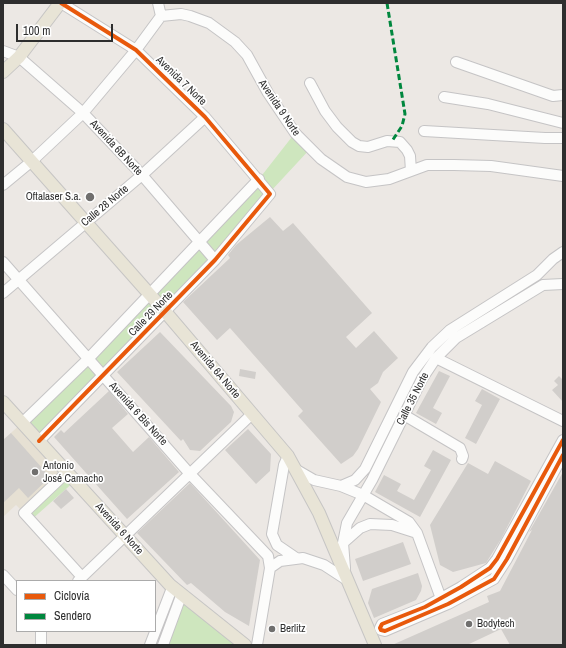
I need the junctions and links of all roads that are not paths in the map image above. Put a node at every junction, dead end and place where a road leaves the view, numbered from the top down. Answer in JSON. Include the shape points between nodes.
{"nodes":[{"id":1,"x":60,"y":3,"type":"edge"},
{"id":2,"x":158,"y":3,"type":"edge"},
{"id":3,"x":162,"y":16,"type":"junction"},
{"id":4,"x":136,"y":50,"type":"junction"},
{"id":5,"x":3,"y":51,"type":"edge"},
{"id":6,"x":19,"y":57,"type":"junction"},
{"id":7,"x":456,"y":62,"type":"dead end"},
{"id":8,"x":3,"y":72,"type":"edge"},
{"id":9,"x":310,"y":83,"type":"dead end"},
{"id":10,"x":563,"y":95,"type":"edge"},
{"id":11,"x":444,"y":97,"type":"dead end"},
{"id":12,"x":83,"y":113,"type":"junction"},
{"id":13,"x":205,"y":117,"type":"junction"},
{"id":14,"x":563,"y":123,"type":"edge"},
{"id":15,"x":3,"y":129,"type":"edge"},
{"id":16,"x":424,"y":131,"type":"dead end"},
{"id":17,"x":563,"y":138,"type":"edge"},
{"id":18,"x":32,"y":161,"type":"junction"},
{"id":19,"x":411,"y":171,"type":"junction"},
{"id":20,"x":142,"y":175,"type":"junction"},
{"id":21,"x":563,"y":176,"type":"edge"},
{"id":22,"x":259,"y":179,"type":"junction"},
{"id":23,"x":3,"y":185,"type":"edge"},
{"id":24,"x":270,"y":194,"type":"joint"},
{"id":25,"x":86,"y":223,"type":"junction"},
{"id":26,"x":198,"y":242,"type":"junction"},
{"id":27,"x":563,"y":252,"type":"edge"},
{"id":28,"x":215,"y":260,"type":"junction"},
{"id":29,"x":3,"y":262,"type":"edge"},
{"id":30,"x":18,"y":281,"type":"junction"},
{"id":31,"x":563,"y":284,"type":"edge"},
{"id":32,"x":3,"y":292,"type":"edge"},
{"id":33,"x":149,"y":294,"type":"junction"},
{"id":34,"x":165,"y":312,"type":"junction"},
{"id":35,"x":436,"y":358,"type":"junction"},
{"id":36,"x":88,"y":359,"type":"junction"},
{"id":37,"x":103,"y":375,"type":"junction"},
{"id":38,"x":3,"y":402,"type":"edge"},
{"id":39,"x":252,"y":414,"type":"junction"},
{"id":40,"x":404,"y":415,"type":"junction"},
{"id":41,"x":563,"y":421,"type":"edge"},
{"id":42,"x":22,"y":423,"type":"junction"},
{"id":43,"x":563,"y":440,"type":"edge"},
{"id":44,"x":39,"y":441,"type":"junction"},
{"id":45,"x":563,"y":455,"type":"edge"},
{"id":46,"x":288,"y":456,"type":"junction"},
{"id":47,"x":462,"y":459,"type":"dead end"},
{"id":48,"x":295,"y":468,"type":"junction"},
{"id":49,"x":66,"y":473,"type":"junction"},
{"id":50,"x":190,"y":474,"type":"junction"},
{"id":51,"x":341,"y":486,"type":"junction"},
{"id":52,"x":363,"y":495,"type":"junction"},
{"id":53,"x":417,"y":533,"type":"junction"},
{"id":54,"x":272,"y":534,"type":"junction"},
{"id":55,"x":125,"y":536,"type":"junction"},
{"id":56,"x":343,"y":543,"type":"junction"},
{"id":57,"x":258,"y":546,"type":"junction"},
{"id":58,"x":296,"y":558,"type":"junction"},
{"id":59,"x":270,"y":568,"type":"junction"},
{"id":60,"x":3,"y":575,"type":"edge"},
{"id":61,"x":80,"y":579,"type":"edge"},
{"id":62,"x":348,"y":580,"type":"junction"},
{"id":63,"x":434,"y":581,"type":"junction"},
{"id":64,"x":461,"y":587,"type":"junction"},
{"id":65,"x":16,"y":589,"type":"edge"},
{"id":66,"x":177,"y":592,"type":"junction"},
{"id":67,"x":443,"y":602,"type":"junction"},
{"id":68,"x":425,"y":607,"type":"junction"},
{"id":69,"x":41,"y":632,"type":"edge"},
{"id":70,"x":41,"y":645,"type":"edge"},
{"id":71,"x":150,"y":645,"type":"edge"},
{"id":72,"x":163,"y":645,"type":"edge"},
{"id":73,"x":246,"y":645,"type":"edge"},
{"id":74,"x":257,"y":645,"type":"edge"},
{"id":75,"x":375,"y":645,"type":"edge"}],
"edges":[{"from":1,"to":4,"type":"street","name":"Avenida 7 Norte"},
{"from":1,"to":6,"type":"main road"},
{"from":2,"to":3,"type":"street"},
{"from":3,"to":4,"type":"street"},
{"from":3,"to":19,"type":"street","name":"Avenida 9 Norte","via":[[190,16],[209,23],[235,42],[247,55],[268,93],[295,133],[335,170],[366,182],[389,179]]},
{"from":4,"to":12,"type":"street"},
{"from":4,"to":13,"type":"street","name":"Avenida 7 Norte"},
{"from":5,"to":6,"type":"street","name":"Avenida 6B Norte"},
{"from":6,"to":8,"type":"main road"},
{"from":6,"to":12,"type":"street","name":"Avenida 6B Norte"},
{"from":7,"to":10,"type":"street","via":[[553,96]]},
{"from":9,"to":19,"type":"street","via":[[325,111],[352,142],[368,147],[387,141],[400,142],[410,156]]},
{"from":11,"to":14,"type":"street","via":[[488,104]]},
{"from":12,"to":18,"type":"street"},
{"from":12,"to":20,"type":"street","name":"Avenida 6B Norte"},
{"from":13,"to":20,"type":"street","name":"Calle 28 Norte"},
{"from":13,"to":22,"type":"street","name":"Avenida 7 Norte"},
{"from":15,"to":18,"type":"main road","name":"Avenida 6A Norte"},
{"from":16,"to":17,"type":"street"},
{"from":18,"to":23,"type":"street"},
{"from":18,"to":25,"type":"main road","name":"Avenida 6A Norte"},
{"from":19,"to":21,"type":"street","name":"Avenida 9 Norte","via":[[428,165],[491,166]]},
{"from":20,"to":25,"type":"street","name":"Calle 28 Norte"},
{"from":20,"to":26,"type":"street","name":"Avenida 6B Norte"},
{"from":22,"to":24,"type":"street","name":"Avenida 7 Norte"},
{"from":22,"to":26,"type":"street","name":"Calle 29 Norte"},
{"from":24,"to":28,"type":"street","name":"Calle 29 Norte"},
{"from":25,"to":30,"type":"street","name":"Calle 28 Norte"},
{"from":25,"to":33,"type":"main road","name":"Avenida 6A Norte"},
{"from":26,"to":28,"type":"street","name":"Avenida 6B Norte"},
{"from":26,"to":33,"type":"street","name":"Calle 29 Norte"},
{"from":27,"to":51,"type":"street","name":"Calle 35 Norte","via":[[553,258],[537,275],[450,330],[432,347],[413,372],[365,469],[355,480]]},
{"from":28,"to":34,"type":"street","name":"Calle 29 Norte"},
{"from":29,"to":30,"type":"street","name":"Avenida 6 Bis Norte"},
{"from":30,"to":32,"type":"street","name":"Calle 28 Norte"},
{"from":30,"to":36,"type":"street","name":"Avenida 6 Bis Norte"},
{"from":31,"to":35,"type":"street","name":"Calle 35 Norte","via":[[543,285],[456,338]]},
{"from":33,"to":34,"type":"main road","name":"Avenida 6A Norte"},
{"from":33,"to":36,"type":"street","name":"Calle 29 Norte"},
{"from":34,"to":37,"type":"street","name":"Calle 29 Norte"},
{"from":34,"to":39,"type":"main road","name":"Avenida 6A Norte"},
{"from":35,"to":40,"type":"street","name":"Calle 35 Norte"},
{"from":35,"to":41,"type":"street"},
{"from":36,"to":37,"type":"street","name":"Avenida 6 Bis Norte"},
{"from":36,"to":42,"type":"street","name":"Calle 29 Norte"},
{"from":37,"to":44,"type":"street","name":"Calle 29 Norte"},
{"from":37,"to":50,"type":"street","name":"Avenida 6 Bis Norte"},
{"from":38,"to":42,"type":"main road","name":"Avenida 6 Norte"},
{"from":39,"to":46,"type":"main road","name":"Avenida 6A Norte"},
{"from":39,"to":50,"type":"street"},
{"from":40,"to":47,"type":"street","via":[[460,448]]},
{"from":40,"to":52,"type":"street","name":"Calle 35 Norte"},
{"from":42,"to":44,"type":"main road","name":"Avenida 6 Norte"},
{"from":43,"to":64,"type":"street","via":[[497,559],[482,575]]},
{"from":44,"to":49,"type":"main road","name":"Avenida 6 Norte"},
{"from":45,"to":67,"type":"street","via":[[500,572],[490,582]]},
{"from":46,"to":48,"type":"main road","name":"Avenida 6A Norte"},
{"from":46,"to":54,"type":"street","via":[[284,465]]},
{"from":48,"to":51,"type":"street","via":[[314,480]]},
{"from":48,"to":62,"type":"main road","name":"Avenida 6A Norte","via":[[319,513]]},
{"from":49,"to":55,"type":"main road","name":"Avenida 6 Norte"},
{"from":49,"to":61,"type":"street","via":[[24,513]]},
{"from":50,"to":55,"type":"street"},
{"from":50,"to":57,"type":"street","name":"Avenida 6 Bis Norte"},
{"from":51,"to":52,"type":"street"},
{"from":52,"to":53,"type":"street","via":[[409,522]]},
{"from":52,"to":56,"type":"street","name":"Calle 35 Norte","via":[[347,523]]},
{"from":53,"to":56,"type":"street","via":[[392,525],[370,524],[360,528]]},
{"from":53,"to":63,"type":"street"},
{"from":54,"to":57,"type":"street","via":[[266,542]]},
{"from":54,"to":58,"type":"street","via":[[277,545]]},
{"from":55,"to":61,"type":"street"},
{"from":55,"to":66,"type":"main road","name":"Avenida 6 Norte"},
{"from":56,"to":62,"type":"street","name":"Calle 35 Norte"},
{"from":57,"to":59,"type":"street","name":"Avenida 6 Bis Norte","via":[[268,556]]},
{"from":58,"to":59,"type":"street","via":[[280,561]]},
{"from":58,"to":62,"type":"street","via":[[320,563]]},
{"from":59,"to":74,"type":"street"},
{"from":60,"to":65,"type":"street"},
{"from":62,"to":75,"type":"main road","name":"Avenida 6A Norte"},
{"from":63,"to":64,"type":"street","via":[[443,586]]},
{"from":63,"to":67,"type":"street"},
{"from":63,"to":68,"type":"street"},
{"from":64,"to":67,"type":"street"},
{"from":66,"to":71,"type":"street"},
{"from":66,"to":72,"type":"street"},
{"from":66,"to":73,"type":"main road","name":"Avenida 6 Norte"},
{"from":67,"to":68,"type":"street"},
{"from":67,"to":68,"type":"street","via":[[385,631],[381,630],[380,625]]},
{"from":69,"to":70,"type":"street"}]}
